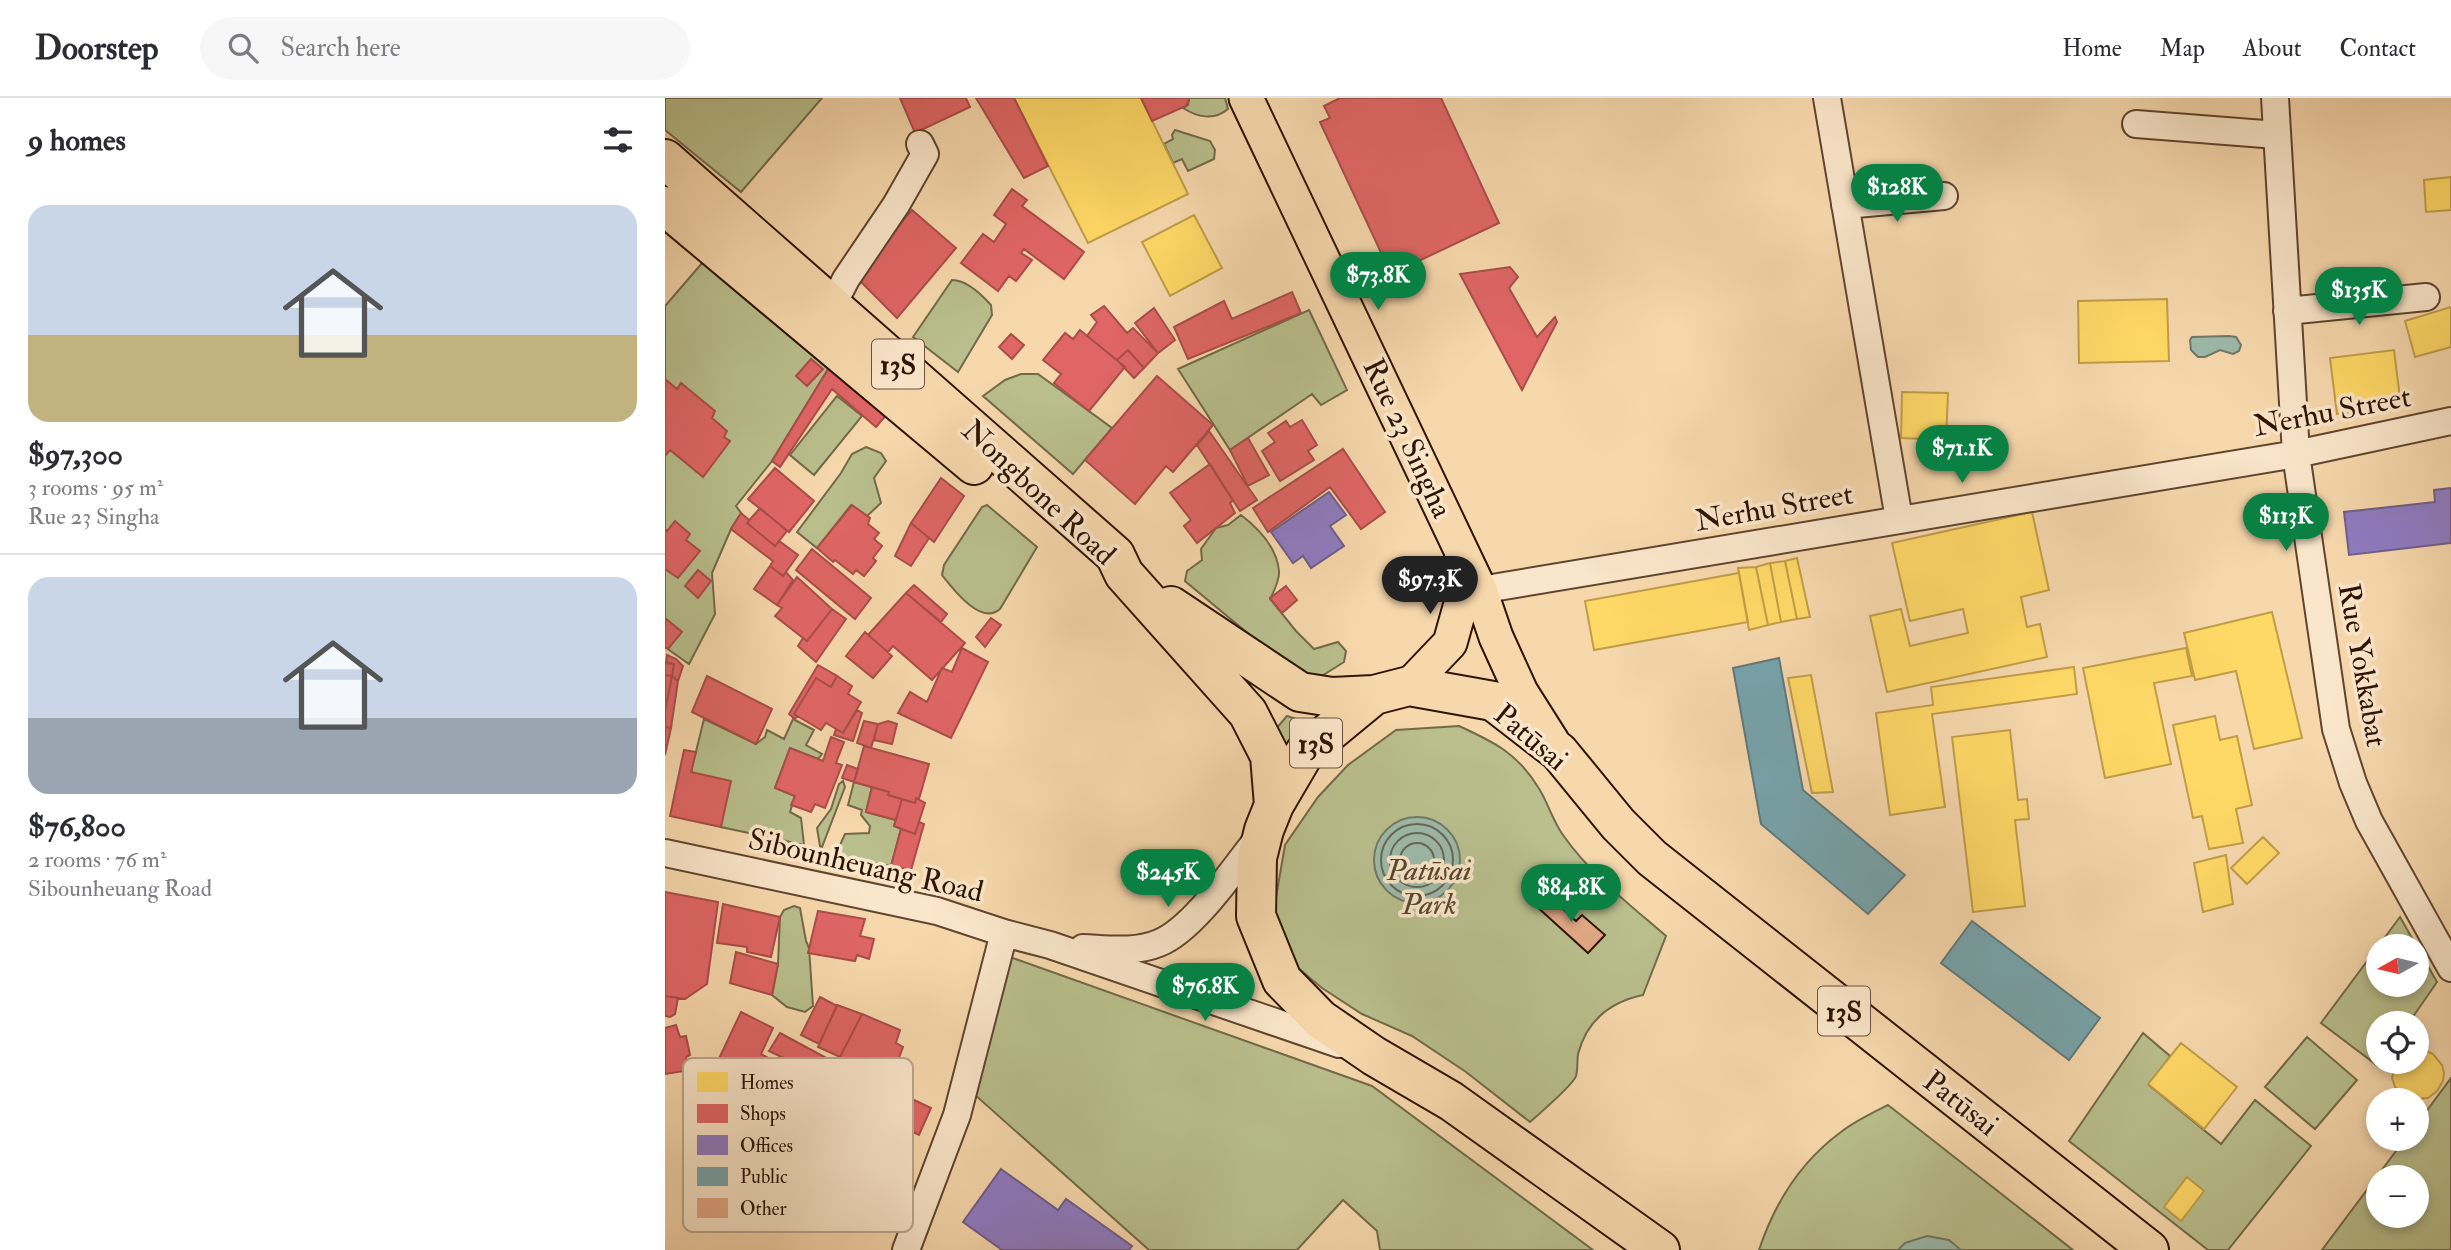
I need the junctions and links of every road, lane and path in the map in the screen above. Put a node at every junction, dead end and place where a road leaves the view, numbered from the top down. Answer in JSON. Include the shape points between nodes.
{"nodes":[{"id":1,"x":1246,"y":98,"type":"edge"},
{"id":2,"x":1827,"y":98,"type":"edge"},
{"id":3,"x":2275,"y":98,"type":"edge"},
{"id":4,"x":2136,"y":124,"type":"dead end"},
{"id":5,"x":2277,"y":135,"type":"junction"},
{"id":6,"x":920,"y":144,"type":"dead end"},
{"id":7,"x":665,"y":159,"type":"edge"},
{"id":8,"x":1944,"y":196,"type":"dead end"},
{"id":9,"x":1845,"y":205,"type":"junction"},
{"id":10,"x":665,"y":206,"type":"edge"},
{"id":11,"x":2426,"y":297,"type":"dead end"},
{"id":12,"x":832,"y":306,"type":"junction"},
{"id":13,"x":2287,"y":311,"type":"junction"},
{"id":14,"x":2451,"y":421,"type":"edge"},
{"id":15,"x":979,"y":452,"type":"junction"},
{"id":16,"x":2295,"y":454,"type":"junction"},
{"id":17,"x":1899,"y":519,"type":"junction"},
{"id":18,"x":1461,"y":550,"type":"junction"},
{"id":19,"x":1124,"y":574,"type":"junction"},
{"id":20,"x":1480,"y":590,"type":"junction"},
{"id":21,"x":1391,"y":690,"type":"junction"},
{"id":22,"x":1559,"y":752,"type":"junction"},
{"id":23,"x":1269,"y":818,"type":"junction"},
{"id":24,"x":665,"y":853,"type":"edge"},
{"id":25,"x":1004,"y":933,"type":"junction"},
{"id":26,"x":1050,"y":946,"type":"junction"},
{"id":27,"x":2451,"y":968,"type":"edge"},
{"id":28,"x":1374,"y":1056,"type":"junction"},
{"id":29,"x":913,"y":1231,"type":"edge"},
{"id":30,"x":913,"y":1232,"type":"edge"},
{"id":31,"x":906,"y":1250,"type":"edge"},
{"id":32,"x":1660,"y":1250,"type":"edge"},
{"id":33,"x":2149,"y":1250,"type":"edge"}],
"edges":[{"from":1,"to":18,"type":"main road","name":"Rue 23 Singha"},
{"from":2,"to":9,"type":"street"},
{"from":3,"to":5,"type":"street","name":"Rue Yokkabat"},
{"from":4,"to":5,"type":"street"},
{"from":5,"to":13,"type":"street","name":"Rue Yokkabat"},
{"from":6,"to":12,"type":"street","via":[[925,154]]},
{"from":7,"to":12,"type":"highway","name":"Nongbone Road","number":"13S"},
{"from":8,"to":9,"type":"street"},
{"from":9,"to":17,"type":"street"},
{"from":10,"to":15,"type":"highway","name":"Nongbone Road","number":"13S"},
{"from":11,"to":13,"type":"street"},
{"from":12,"to":15,"type":"highway","name":"Nongbone Road","number":"13S"},
{"from":13,"to":16,"type":"street","name":"Rue Yokkabat"},
{"from":14,"to":16,"type":"street","name":"Nerhu Street"},
{"from":15,"to":19,"type":"highway","name":"Nongbone Road","number":"13S","via":[[1115,555]]},
{"from":16,"to":17,"type":"street","name":"Nerhu Street"},
{"from":16,"to":27,"type":"street","name":"Rue Yokkabat","via":[[2336,729],[2369,821]]},
{"from":17,"to":20,"type":"street","name":"Nerhu Street"},
{"from":18,"to":20,"type":"main road","name":"Rue 23 Singha"},
{"from":18,"to":21,"type":"main road","name":"Rue 23 Singha","via":[[1462,600],[1451,643]]},
{"from":19,"to":21,"type":"highway","number":"13S","via":[[1300,692],[1332,697]]},
{"from":19,"to":23,"type":"highway","number":"13S","via":[[1248,713],[1270,756]]},
{"from":20,"to":22,"type":"main road","name":"Rue 23 Singha","via":[[1521,692]]},
{"from":21,"to":22,"type":"highway","name":"Patūsai","number":"13S","via":[[1493,701]]},
{"from":21,"to":23,"type":"highway","number":"13S","via":[[1305,752]]},
{"from":22,"to":33,"type":"highway","name":"Patūsai","number":"13S","via":[[1652,858]]},
{"from":23,"to":26,"type":"street","name":"Sibounheuang Road","via":[[1196,915],[1160,943],[1120,950]]},
{"from":23,"to":28,"type":"highway","number":"13S","via":[[1257,858],[1256,916],[1282,980],[1320,1019]]},
{"from":24,"to":25,"type":"street","name":"Sibounheuang Road","via":[[937,911]]},
{"from":25,"to":26,"type":"street","name":"Sibounheuang Road"},
{"from":25,"to":29,"type":"street","via":[[957,1115]]},
{"from":26,"to":28,"type":"street","name":"Sibounheuang Road"},
{"from":28,"to":32,"type":"highway","number":"13S","via":[[1451,1101]]},
{"from":30,"to":31,"type":"street"}]}
